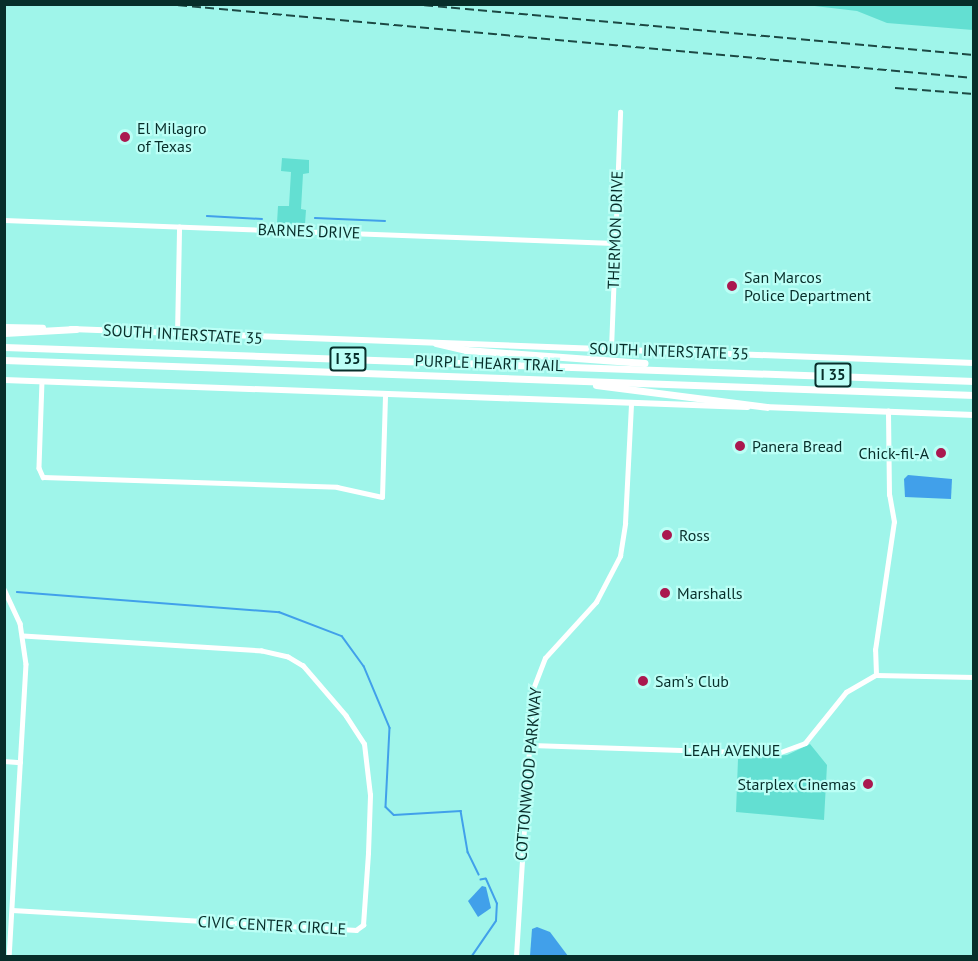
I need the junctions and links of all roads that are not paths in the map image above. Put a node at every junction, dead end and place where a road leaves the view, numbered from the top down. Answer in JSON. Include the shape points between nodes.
{"nodes":[{"id":1,"x":620,"y":112,"type":"dead end"},
{"id":2,"x":4,"y":220,"type":"edge"},
{"id":3,"x":179,"y":227,"type":"junction"},
{"id":4,"x":614,"y":243,"type":"junction"},
{"id":5,"x":4,"y":327,"type":"edge"},
{"id":6,"x":76,"y":329,"type":"junction"},
{"id":7,"x":4,"y":333,"type":"edge"},
{"id":8,"x":177,"y":335,"type":"junction"},
{"id":9,"x":436,"y":343,"type":"junction"},
{"id":10,"x":4,"y":347,"type":"edge"},
{"id":11,"x":610,"y":348,"type":"junction"},
{"id":12,"x":4,"y":360,"type":"edge"},
{"id":13,"x":974,"y":363,"type":"edge"},
{"id":14,"x":692,"y":369,"type":"junction"},
{"id":15,"x":4,"y":380,"type":"edge"},
{"id":16,"x":551,"y":380,"type":"junction"},
{"id":17,"x":42,"y":381,"type":"junction"},
{"id":18,"x":974,"y":381,"type":"edge"},
{"id":19,"x":385,"y":394,"type":"junction"},
{"id":20,"x":974,"y":395,"type":"edge"},
{"id":21,"x":631,"y":403,"type":"junction"},
{"id":22,"x":767,"y":408,"type":"junction"},
{"id":23,"x":888,"y":411,"type":"junction"},
{"id":24,"x":974,"y":415,"type":"edge"},
{"id":25,"x":4,"y":589,"type":"edge"},
{"id":26,"x":23,"y":636,"type":"junction"},
{"id":27,"x":876,"y":675,"type":"junction"},
{"id":28,"x":974,"y":677,"type":"edge"},
{"id":29,"x":531,"y":745,"type":"junction"},
{"id":30,"x":4,"y":761,"type":"edge"},
{"id":31,"x":20,"y":762,"type":"junction"},
{"id":32,"x":12,"y":910,"type":"junction"},
{"id":33,"x":9,"y":957,"type":"edge"},
{"id":34,"x":516,"y":957,"type":"edge"}],
"edges":[{"from":1,"to":4,"type":"street","name":"THERMON DRIVE"},
{"from":2,"to":3,"type":"street","name":"BARNES DRIVE"},
{"from":3,"to":4,"type":"street","name":"BARNES DRIVE"},
{"from":3,"to":8,"type":"street"},
{"from":4,"to":11,"type":"street","name":"THERMON DRIVE"},
{"from":5,"to":6,"type":"main road","name":"SOUTH INTERSTATE 35"},
{"from":6,"to":7,"type":"highway"},
{"from":6,"to":8,"type":"main road","name":"SOUTH INTERSTATE 35"},
{"from":8,"to":9,"type":"main road","name":"SOUTH INTERSTATE 35"},
{"from":9,"to":11,"type":"main road","name":"SOUTH INTERSTATE 35"},
{"from":9,"to":14,"type":"highway","via":[[466,350]]},
{"from":10,"to":14,"type":"highway","name":"PURPLE HEART TRAIL","number":"I 35"},
{"from":11,"to":13,"type":"main road","name":"SOUTH INTERSTATE 35"},
{"from":12,"to":16,"type":"highway","name":"PURPLE HEART TRAIL","number":"I 35"},
{"from":14,"to":18,"type":"highway","name":"PURPLE HEART TRAIL","number":"I 35"},
{"from":15,"to":17,"type":"main road"},
{"from":16,"to":20,"type":"highway","name":"PURPLE HEART TRAIL","number":"I 35"},
{"from":16,"to":22,"type":"highway"},
{"from":17,"to":19,"type":"main road"},
{"from":17,"to":19,"type":"street","via":[[39,468],[43,477],[338,487],[382,498]]},
{"from":19,"to":21,"type":"main road"},
{"from":21,"to":22,"type":"main road"},
{"from":21,"to":29,"type":"street","name":"COTTONWOOD PARKWAY","via":[[620,556],[596,602],[555,645],[538,673],[532,690]]},
{"from":22,"to":23,"type":"main road"},
{"from":23,"to":24,"type":"main road"},
{"from":23,"to":27,"type":"street","via":[[894,522],[875,650]]},
{"from":25,"to":26,"type":"street"},
{"from":26,"to":31,"type":"street","via":[[26,664]]},
{"from":26,"to":32,"type":"street","name":"CIVIC CENTER CIRCLE","via":[[250,650],[288,657],[303,666],[346,716],[364,744],[370,795],[368,853],[363,925],[356,930]]},
{"from":27,"to":28,"type":"street"},
{"from":27,"to":29,"type":"street","name":"LEAH AVENUE","via":[[846,692],[806,743],[778,753]]},
{"from":29,"to":34,"type":"street","name":"COTTONWOOD PARKWAY","via":[[523,798]]},
{"from":30,"to":31,"type":"street"},
{"from":31,"to":32,"type":"street"},
{"from":32,"to":33,"type":"street"}]}
